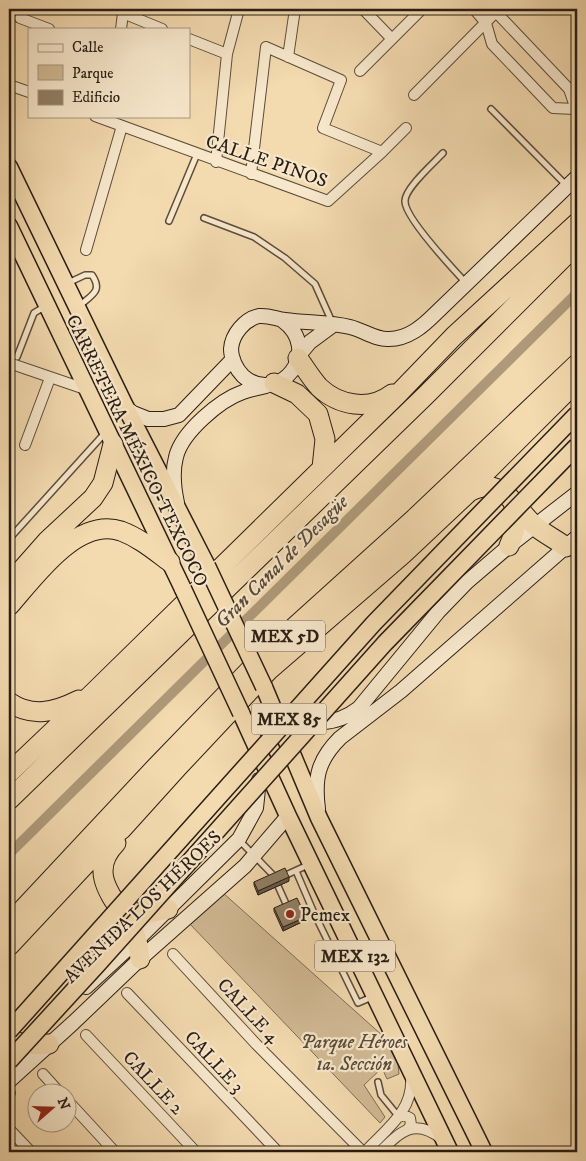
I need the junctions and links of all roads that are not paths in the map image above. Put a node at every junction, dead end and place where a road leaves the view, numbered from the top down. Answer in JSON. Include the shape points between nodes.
{"nodes":[{"id":1,"x":239,"y":9,"type":"edge"},
{"id":2,"x":295,"y":9,"type":"edge"},
{"id":3,"x":363,"y":9,"type":"edge"},
{"id":4,"x":422,"y":9,"type":"edge"},
{"id":5,"x":474,"y":9,"type":"edge"},
{"id":6,"x":494,"y":10,"type":"edge"},
{"id":7,"x":20,"y":18,"type":"dead end"},
{"id":8,"x":486,"y":22,"type":"junction"},
{"id":9,"x":46,"y":28,"type":"edge"},
{"id":10,"x":121,"y":28,"type":"edge"},
{"id":11,"x":160,"y":28,"type":"edge"},
{"id":12,"x":190,"y":39,"type":"edge"},
{"id":13,"x":392,"y":39,"type":"junction"},
{"id":14,"x":227,"y":54,"type":"junction"},
{"id":15,"x":288,"y":57,"type":"junction"},
{"id":16,"x":360,"y":71,"type":"dead end"},
{"id":17,"x":9,"y":85,"type":"edge"},
{"id":18,"x":28,"y":92,"type":"edge"},
{"id":19,"x":414,"y":96,"type":"dead end"},
{"id":20,"x":491,"y":109,"type":"dead end"},
{"id":21,"x":576,"y":110,"type":"edge"},
{"id":22,"x":107,"y":118,"type":"edge"},
{"id":23,"x":122,"y":126,"type":"junction"},
{"id":24,"x":406,"y":128,"type":"dead end"},
{"id":25,"x":382,"y":152,"type":"junction"},
{"id":26,"x":443,"y":153,"type":"dead end"},
{"id":27,"x":196,"y":154,"type":"junction"},
{"id":28,"x":216,"y":162,"type":"junction"},
{"id":29,"x":9,"y":167,"type":"edge"},
{"id":30,"x":251,"y":174,"type":"junction"},
{"id":31,"x":573,"y":182,"type":"edge"},
{"id":32,"x":14,"y":185,"type":"edge"},
{"id":33,"x":204,"y":218,"type":"dead end"},
{"id":34,"x":169,"y":221,"type":"dead end"},
{"id":35,"x":577,"y":223,"type":"edge"},
{"id":36,"x":9,"y":226,"type":"edge"},
{"id":37,"x":13,"y":242,"type":"edge"},
{"id":38,"x":577,"y":244,"type":"edge"},
{"id":39,"x":86,"y":250,"type":"dead end"},
{"id":40,"x":66,"y":284,"type":"junction"},
{"id":41,"x":467,"y":284,"type":"junction"},
{"id":42,"x":47,"y":306,"type":"junction"},
{"id":43,"x":77,"y":308,"type":"junction"},
{"id":44,"x":282,"y":320,"type":"junction"},
{"id":45,"x":333,"y":325,"type":"junction"},
{"id":46,"x":299,"y":356,"type":"junction"},
{"id":47,"x":233,"y":359,"type":"junction"},
{"id":48,"x":13,"y":360,"type":"edge"},
{"id":49,"x":577,"y":364,"type":"edge"},
{"id":50,"x":418,"y":372,"type":"junction"},
{"id":51,"x":50,"y":378,"type":"junction"},
{"id":52,"x":577,"y":382,"type":"edge"},
{"id":53,"x":272,"y":384,"type":"junction"},
{"id":54,"x":88,"y":390,"type":"junction"},
{"id":55,"x":126,"y":408,"type":"junction"},
{"id":56,"x":577,"y":414,"type":"edge"},
{"id":57,"x":110,"y":437,"type":"junction"},
{"id":58,"x":26,"y":444,"type":"dead end"},
{"id":59,"x":577,"y":446,"type":"edge"},
{"id":60,"x":322,"y":468,"type":"junction"},
{"id":61,"x":469,"y":492,"type":"junction"},
{"id":62,"x":577,"y":493,"type":"edge"},
{"id":63,"x":510,"y":497,"type":"junction"},
{"id":64,"x":178,"y":509,"type":"junction"},
{"id":65,"x":534,"y":526,"type":"junction"},
{"id":66,"x":9,"y":540,"type":"edge"},
{"id":67,"x":509,"y":546,"type":"junction"},
{"id":68,"x":574,"y":547,"type":"edge"},
{"id":69,"x":170,"y":562,"type":"junction"},
{"id":70,"x":9,"y":584,"type":"edge"},
{"id":71,"x":9,"y":606,"type":"edge"},
{"id":72,"x":266,"y":692,"type":"junction"},
{"id":73,"x":93,"y":693,"type":"junction"},
{"id":74,"x":9,"y":702,"type":"edge"},
{"id":75,"x":262,"y":760,"type":"junction"},
{"id":76,"x":9,"y":773,"type":"edge"},
{"id":77,"x":9,"y":800,"type":"edge"},
{"id":78,"x":288,"y":816,"type":"junction"},
{"id":79,"x":319,"y":818,"type":"junction"},
{"id":80,"x":122,"y":829,"type":"junction"},
{"id":81,"x":239,"y":839,"type":"junction"},
{"id":82,"x":255,"y":855,"type":"junction"},
{"id":83,"x":303,"y":867,"type":"junction"},
{"id":84,"x":286,"y":875,"type":"edge"},
{"id":85,"x":274,"y":876,"type":"edge"},
{"id":86,"x":278,"y":886,"type":"edge"},
{"id":87,"x":114,"y":902,"type":"junction"},
{"id":88,"x":287,"y":906,"type":"edge"},
{"id":89,"x":168,"y":909,"type":"junction"},
{"id":90,"x":314,"y":913,"type":"junction"},
{"id":91,"x":305,"y":917,"type":"edge"},
{"id":92,"x":9,"y":924,"type":"edge"},
{"id":93,"x":9,"y":946,"type":"edge"},
{"id":94,"x":138,"y":949,"type":"junction"},
{"id":95,"x":173,"y":954,"type":"dead end"},
{"id":96,"x":127,"y":993,"type":"dead end"},
{"id":97,"x":374,"y":997,"type":"junction"},
{"id":98,"x":9,"y":1031,"type":"edge"},
{"id":99,"x":86,"y":1035,"type":"dead end"},
{"id":100,"x":16,"y":1042,"type":"edge"},
{"id":101,"x":49,"y":1044,"type":"junction"},
{"id":102,"x":9,"y":1059,"type":"edge"},
{"id":103,"x":411,"y":1073,"type":"junction"},
{"id":104,"x":43,"y":1074,"type":"dead end"},
{"id":105,"x":378,"y":1082,"type":"dead end"},
{"id":106,"x":52,"y":1084,"type":"edge"},
{"id":107,"x":9,"y":1089,"type":"edge"},
{"id":108,"x":78,"y":1112,"type":"edge"},
{"id":109,"x":399,"y":1117,"type":"junction"},
{"id":110,"x":9,"y":1129,"type":"edge"},
{"id":111,"x":408,"y":1129,"type":"junction"},
{"id":112,"x":448,"y":1148,"type":"edge"},
{"id":113,"x":31,"y":1152,"type":"edge"},
{"id":114,"x":115,"y":1152,"type":"edge"},
{"id":115,"x":196,"y":1152,"type":"edge"},
{"id":116,"x":278,"y":1152,"type":"edge"},
{"id":117,"x":364,"y":1152,"type":"edge"},
{"id":118,"x":380,"y":1152,"type":"edge"},
{"id":119,"x":484,"y":1152,"type":"edge"}],
"edges":[{"from":1,"to":14,"type":"street"},
{"from":2,"to":15,"type":"street"},
{"from":3,"to":13,"type":"street"},
{"from":4,"to":13,"type":"street"},
{"from":5,"to":8,"type":"street"},
{"from":6,"to":8,"type":"street"},
{"from":6,"to":21,"type":"street","via":[[569,89]]},
{"from":7,"to":9,"type":"street"},
{"from":8,"to":19,"type":"street"},
{"from":8,"to":21,"type":"street","via":[[492,44],[553,108]]},
{"from":10,"to":11,"type":"street","via":[[123,13]]},
{"from":12,"to":14,"type":"street"},
{"from":13,"to":16,"type":"street"},
{"from":14,"to":28,"type":"street"},
{"from":15,"to":25,"type":"street","via":[[342,80],[323,128]]},
{"from":15,"to":30,"type":"street","via":[[266,47]]},
{"from":17,"to":18,"type":"street"},
{"from":20,"to":31,"type":"lane"},
{"from":22,"to":23,"type":"street","name":"CALLE PINOS"},
{"from":23,"to":27,"type":"street","name":"CALLE PINOS"},
{"from":23,"to":39,"type":"street"},
{"from":24,"to":25,"type":"street","name":"CALLE PINOS"},
{"from":25,"to":30,"type":"street","name":"CALLE PINOS","via":[[328,202]]},
{"from":26,"to":41,"type":"lane","via":[[408,191],[405,201],[408,211],[429,241]]},
{"from":27,"to":28,"type":"street","name":"CALLE PINOS"},
{"from":27,"to":34,"type":"lane"},
{"from":28,"to":30,"type":"street","name":"CALLE PINOS"},
{"from":29,"to":32,"type":"highway","name":"CARRETERA MÉXICO-TEXCOCO"},
{"from":31,"to":41,"type":"main road"},
{"from":32,"to":40,"type":"highway","name":"CARRETERA MÉXICO-TEXCOCO"},
{"from":33,"to":45,"type":"lane","via":[[254,237],[285,258],[315,284]]},
{"from":35,"to":50,"type":"highway"},
{"from":36,"to":37,"type":"highway","name":"CARRETERA MÉXICO-TEXCOCO"},
{"from":37,"to":42,"type":"highway","name":"CARRETERA MÉXICO-TEXCOCO"},
{"from":38,"to":77,"type":"highway"},
{"from":40,"to":43,"type":"highway","name":"CARRETERA MÉXICO-TEXCOCO"},
{"from":40,"to":43,"type":"lane","via":[[85,275],[92,275],[98,283],[94,293]]},
{"from":41,"to":45,"type":"main road","via":[[426,323],[400,338],[377,338],[362,330]]},
{"from":42,"to":48,"type":"lane","via":[[34,312]]},
{"from":42,"to":54,"type":"highway","name":"CARRETERA MÉXICO-TEXCOCO"},
{"from":43,"to":55,"type":"highway","name":"CARRETERA MÉXICO-TEXCOCO"},
{"from":44,"to":45,"type":"main road"},
{"from":44,"to":46,"type":"main road","via":[[290,326],[300,344]]},
{"from":44,"to":47,"type":"main road","via":[[270,316],[248,320],[234,337]]},
{"from":45,"to":46,"type":"main road","via":[[310,342]]},
{"from":46,"to":50,"type":"highway","via":[[310,376],[326,393],[357,405],[381,401]]},
{"from":46,"to":53,"type":"main road","via":[[290,374]]},
{"from":47,"to":53,"type":"main road","via":[[246,378]]},
{"from":47,"to":55,"type":"main road","via":[[179,415],[164,420],[148,419]]},
{"from":48,"to":51,"type":"street"},
{"from":49,"to":92,"type":"highway","number":"MEX 5D","via":[[270,649]]},
{"from":50,"to":60,"type":"highway"},
{"from":51,"to":54,"type":"street"},
{"from":51,"to":58,"type":"street"},
{"from":52,"to":61,"type":"highway"},
{"from":53,"to":60,"type":"highway","via":[[298,394],[318,414],[325,439]]},
{"from":53,"to":64,"type":"main road","via":[[242,392],[221,404],[185,439],[175,462]]},
{"from":54,"to":57,"type":"highway","name":"CARRETERA MÉXICO-TEXCOCO"},
{"from":55,"to":64,"type":"highway","name":"CARRETERA MÉXICO-TEXCOCO"},
{"from":56,"to":98,"type":"highway","number":"MEX 85","bridge":true,"via":[[374,623]]},
{"from":57,"to":66,"type":"lane"},
{"from":57,"to":69,"type":"highway","name":"CARRETERA MÉXICO-TEXCOCO"},
{"from":57,"to":70,"type":"highway","via":[[103,483],[93,498],[47,541]]},
{"from":59,"to":102,"type":"highway","number":"MEX 85","bridge":true,"via":[[385,643]]},
{"from":60,"to":73,"type":"highway"},
{"from":61,"to":63,"type":"highway","via":[[490,487]]},
{"from":61,"to":80,"type":"highway","via":[[269,670]]},
{"from":62,"to":65,"type":"main road"},
{"from":63,"to":65,"type":"highway"},
{"from":63,"to":67,"type":"highway","via":[[516,522]]},
{"from":64,"to":72,"type":"highway","name":"CARRETERA MÉXICO-TEXCOCO","number":"MEX 132","bridge":true},
{"from":65,"to":67,"type":"main road"},
{"from":65,"to":68,"type":"highway"},
{"from":67,"to":72,"type":"main road","via":[[438,612],[359,708],[346,717],[331,722],[300,719],[285,712]]},
{"from":68,"to":79,"type":"main road","via":[[331,746],[322,760],[318,777]]},
{"from":69,"to":71,"type":"highway","via":[[120,531],[103,529],[86,533],[56,554]]},
{"from":69,"to":75,"type":"highway","name":"CARRETERA MÉXICO-TEXCOCO","number":"MEX 132","bridge":true},
{"from":72,"to":79,"type":"highway","name":"CARRETERA MÉXICO-TEXCOCO","number":"MEX 132"},
{"from":73,"to":74,"type":"highway","via":[[44,713],[15,707]]},
{"from":73,"to":76,"type":"highway"},
{"from":75,"to":78,"type":"highway","name":"CARRETERA MÉXICO-TEXCOCO","number":"MEX 132"},
{"from":75,"to":81,"type":"main road","name":"AVENIDA LOS HÉROES","via":[[256,808]]},
{"from":78,"to":82,"type":"main road","name":"AVENIDA LOS HÉROES"},
{"from":78,"to":83,"type":"highway","name":"CARRETERA MÉXICO-TEXCOCO","number":"MEX 132"},
{"from":79,"to":119,"type":"highway","name":"CARRETERA MÉXICO-TEXCOCO","number":"MEX 132"},
{"from":80,"to":87,"type":"highway","via":[[118,841],[107,853],[103,867],[107,890]]},
{"from":80,"to":93,"type":"highway"},
{"from":81,"to":82,"type":"lane"},
{"from":81,"to":89,"type":"main road","name":"AVENIDA LOS HÉROES"},
{"from":82,"to":85,"type":"lane"},
{"from":82,"to":94,"type":"main road","name":"AVENIDA LOS HÉROES"},
{"from":83,"to":84,"type":"lane"},
{"from":83,"to":90,"type":"lane"},
{"from":83,"to":97,"type":"highway","name":"CARRETERA MÉXICO-TEXCOCO","number":"MEX 132"},
{"from":86,"to":88,"type":"lane"},
{"from":87,"to":89,"type":"highway","via":[[125,910],[138,913]]},
{"from":87,"to":94,"type":"highway","via":[[134,932]]},
{"from":89,"to":94,"type":"main road","name":"AVENIDA LOS HÉROES"},
{"from":90,"to":91,"type":"lane"},
{"from":90,"to":97,"type":"lane","via":[[358,1003]]},
{"from":94,"to":100,"type":"main road","name":"AVENIDA LOS HÉROES"},
{"from":94,"to":101,"type":"main road","name":"AVENIDA LOS HÉROES"},
{"from":95,"to":117,"type":"street","name":"CALLE 4","via":[[256,1044]]},
{"from":96,"to":116,"type":"street","name":"CALLE 3"},
{"from":97,"to":103,"type":"highway","name":"CARRETERA MÉXICO-TEXCOCO","number":"MEX 132"},
{"from":99,"to":115,"type":"street","name":"CALLE 2"},
{"from":100,"to":101,"type":"highway","via":[[37,1046]]},
{"from":100,"to":102,"type":"main road","name":"AVENIDA LOS HÉROES"},
{"from":101,"to":107,"type":"main road","name":"AVENIDA LOS HÉROES"},
{"from":103,"to":109,"type":"street","via":[[409,1099]]},
{"from":103,"to":112,"type":"highway","name":"CARRETERA MÉXICO-TEXCOCO","number":"MEX 132"},
{"from":104,"to":106,"type":"street"},
{"from":105,"to":109,"type":"lane","via":[[381,1095]]},
{"from":108,"to":114,"type":"street"},
{"from":109,"to":111,"type":"street","via":[[410,1118]]},
{"from":109,"to":117,"type":"street"},
{"from":110,"to":113,"type":"street"},
{"from":111,"to":112,"type":"street","via":[[427,1130]]},
{"from":111,"to":118,"type":"street","via":[[399,1133]]}]}
